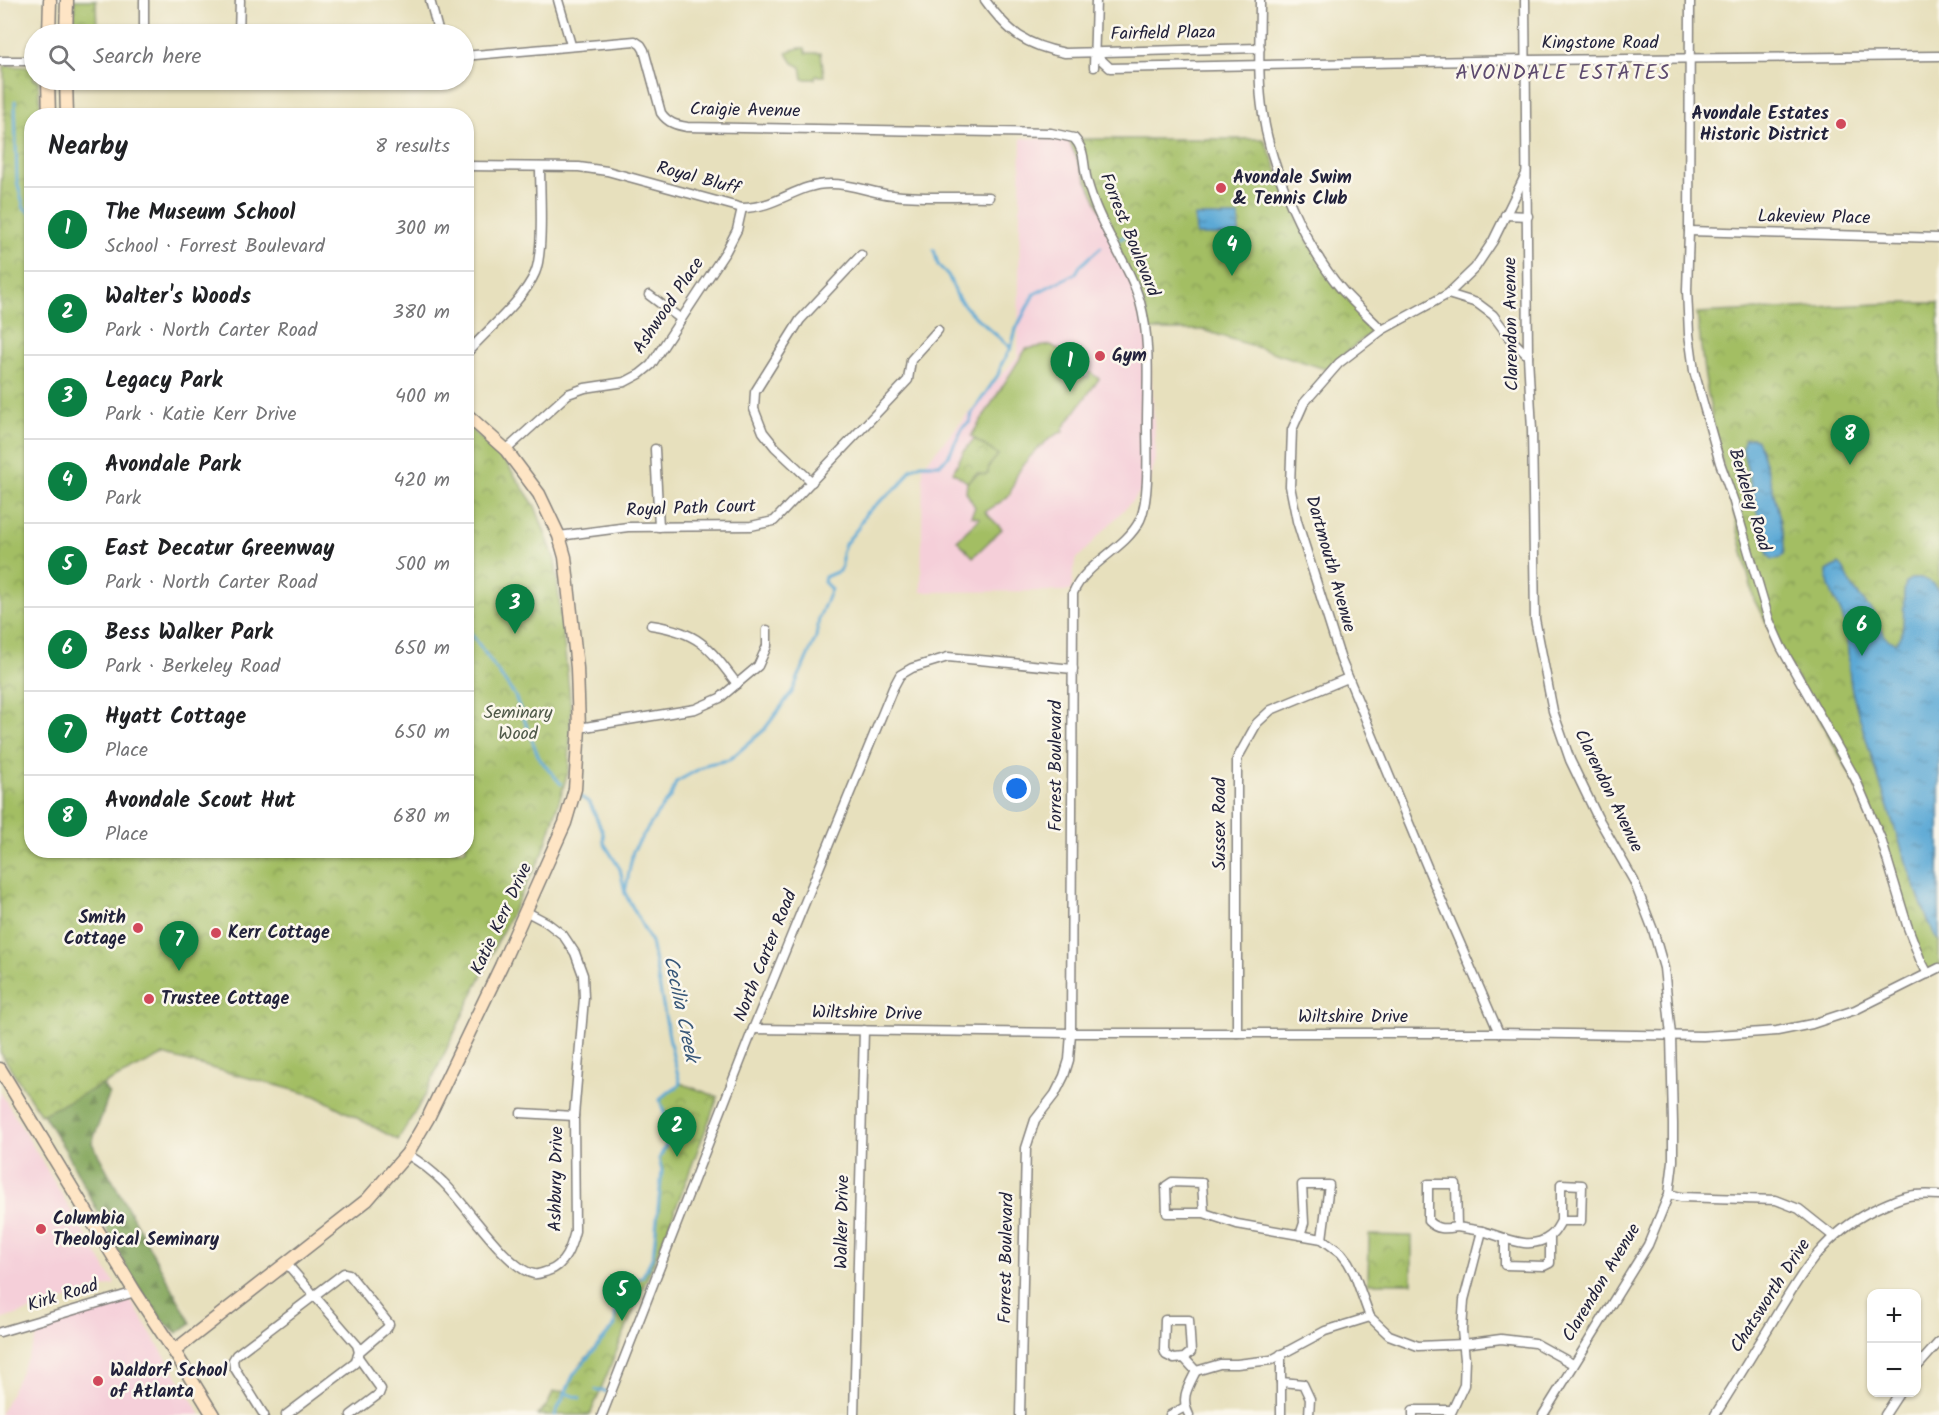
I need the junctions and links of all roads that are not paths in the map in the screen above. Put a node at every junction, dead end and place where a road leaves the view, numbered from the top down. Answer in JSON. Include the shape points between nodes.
{"nodes":[{"id":1,"x":50,"y":0,"type":"edge"},
{"id":2,"x":67,"y":0,"type":"edge"},
{"id":3,"x":144,"y":0,"type":"edge"},
{"id":4,"x":240,"y":0,"type":"edge"},
{"id":5,"x":430,"y":0,"type":"edge"},
{"id":6,"x":558,"y":0,"type":"edge"},
{"id":7,"x":985,"y":0,"type":"edge"},
{"id":8,"x":1096,"y":0,"type":"edge"},
{"id":9,"x":1260,"y":0,"type":"edge"},
{"id":10,"x":1525,"y":0,"type":"edge"},
{"id":11,"x":1690,"y":0,"type":"edge"},
{"id":12,"x":49,"y":24,"type":"edge"},
{"id":13,"x":66,"y":24,"type":"edge"},
{"id":14,"x":144,"y":24,"type":"edge"},
{"id":15,"x":239,"y":24,"type":"edge"},
{"id":16,"x":436,"y":24,"type":"edge"},
{"id":17,"x":571,"y":45,"type":"junction"},
{"id":18,"x":1260,"y":48,"type":"junction"},
{"id":19,"x":1094,"y":53,"type":"junction"},
{"id":20,"x":474,"y":55,"type":"edge"},
{"id":21,"x":1939,"y":56,"type":"edge"},
{"id":22,"x":1690,"y":59,"type":"junction"},
{"id":23,"x":1526,"y":60,"type":"junction"},
{"id":24,"x":0,"y":61,"type":"edge"},
{"id":25,"x":24,"y":61,"type":"edge"},
{"id":26,"x":1260,"y":65,"type":"junction"},
{"id":27,"x":1094,"y":67,"type":"dead end"},
{"id":28,"x":48,"y":90,"type":"edge"},
{"id":29,"x":66,"y":90,"type":"edge"},
{"id":30,"x":49,"y":108,"type":"edge"},
{"id":31,"x":67,"y":108,"type":"edge"},
{"id":32,"x":1081,"y":145,"type":"joint"},
{"id":33,"x":474,"y":166,"type":"edge"},
{"id":34,"x":540,"y":167,"type":"junction"},
{"id":35,"x":1527,"y":171,"type":"junction"},
{"id":36,"x":989,"y":196,"type":"dead end"},
{"id":37,"x":742,"y":208,"type":"junction"},
{"id":38,"x":1505,"y":215,"type":"junction"},
{"id":39,"x":1527,"y":216,"type":"junction"},
{"id":40,"x":1689,"y":231,"type":"junction"},
{"id":41,"x":1939,"y":238,"type":"edge"},
{"id":42,"x":861,"y":255,"type":"dead end"},
{"id":43,"x":1448,"y":294,"type":"junction"},
{"id":44,"x":649,"y":295,"type":"dead end"},
{"id":45,"x":681,"y":319,"type":"junction"},
{"id":46,"x":938,"y":330,"type":"dead end"},
{"id":47,"x":1382,"y":330,"type":"junction"},
{"id":48,"x":474,"y":345,"type":"edge"},
{"id":49,"x":1528,"y":356,"type":"junction"},
{"id":50,"x":474,"y":421,"type":"edge"},
{"id":51,"x":655,"y":449,"type":"dead end"},
{"id":52,"x":506,"y":450,"type":"junction"},
{"id":53,"x":812,"y":482,"type":"junction"},
{"id":54,"x":659,"y":526,"type":"junction"},
{"id":55,"x":559,"y":536,"type":"junction"},
{"id":56,"x":651,"y":625,"type":"dead end"},
{"id":57,"x":767,"y":630,"type":"dead end"},
{"id":58,"x":1073,"y":669,"type":"junction"},
{"id":59,"x":1348,"y":678,"type":"junction"},
{"id":60,"x":738,"y":684,"type":"junction"},
{"id":61,"x":579,"y":728,"type":"junction"},
{"id":62,"x":527,"y":912,"type":"junction"},
{"id":63,"x":1939,"y":968,"type":"edge"},
{"id":64,"x":1928,"y":974,"type":"junction"},
{"id":65,"x":753,"y":1029,"type":"junction"},
{"id":66,"x":864,"y":1030,"type":"junction"},
{"id":67,"x":1237,"y":1033,"type":"junction"},
{"id":68,"x":1499,"y":1033,"type":"junction"},
{"id":69,"x":1071,"y":1034,"type":"junction"},
{"id":70,"x":1671,"y":1035,"type":"junction"},
{"id":71,"x":0,"y":1069,"type":"edge"},
{"id":72,"x":521,"y":1113,"type":"dead end"},
{"id":73,"x":574,"y":1116,"type":"junction"},
{"id":74,"x":407,"y":1154,"type":"junction"},
{"id":75,"x":1669,"y":1194,"type":"junction"},
{"id":76,"x":1939,"y":1195,"type":"edge"},
{"id":77,"x":1204,"y":1213,"type":"junction"},
{"id":78,"x":1561,"y":1221,"type":"junction"},
{"id":79,"x":1457,"y":1227,"type":"junction"},
{"id":80,"x":1482,"y":1231,"type":"junction"},
{"id":81,"x":1300,"y":1235,"type":"junction"},
{"id":82,"x":1550,"y":1236,"type":"junction"},
{"id":83,"x":1833,"y":1236,"type":"junction"},
{"id":84,"x":1505,"y":1238,"type":"junction"},
{"id":85,"x":1323,"y":1239,"type":"junction"},
{"id":86,"x":287,"y":1264,"type":"junction"},
{"id":87,"x":135,"y":1292,"type":"junction"},
{"id":88,"x":315,"y":1295,"type":"junction"},
{"id":89,"x":1370,"y":1317,"type":"junction"},
{"id":90,"x":0,"y":1332,"type":"edge"},
{"id":91,"x":1939,"y":1342,"type":"edge"},
{"id":92,"x":1464,"y":1344,"type":"junction"},
{"id":93,"x":174,"y":1351,"type":"junction"},
{"id":94,"x":358,"y":1354,"type":"junction"},
{"id":95,"x":1281,"y":1354,"type":"junction"},
{"id":96,"x":1184,"y":1358,"type":"junction"},
{"id":97,"x":1921,"y":1363,"type":"edge"},
{"id":98,"x":1573,"y":1364,"type":"junction"},
{"id":99,"x":1196,"y":1371,"type":"junction"},
{"id":100,"x":1281,"y":1382,"type":"junction"},
{"id":101,"x":1897,"y":1397,"type":"edge"},
{"id":102,"x":1187,"y":1411,"type":"edge"},
{"id":103,"x":1450,"y":1413,"type":"edge"},
{"id":104,"x":213,"y":1415,"type":"edge"},
{"id":105,"x":264,"y":1415,"type":"edge"},
{"id":106,"x":286,"y":1415,"type":"edge"},
{"id":107,"x":351,"y":1415,"type":"edge"},
{"id":108,"x":602,"y":1415,"type":"edge"},
{"id":109,"x":854,"y":1415,"type":"edge"},
{"id":110,"x":1020,"y":1415,"type":"edge"},
{"id":111,"x":1170,"y":1415,"type":"edge"},
{"id":112,"x":1281,"y":1415,"type":"edge"},
{"id":113,"x":1309,"y":1415,"type":"edge"},
{"id":114,"x":1413,"y":1415,"type":"edge"},
{"id":115,"x":1543,"y":1415,"type":"edge"},
{"id":116,"x":1715,"y":1415,"type":"edge"},
{"id":117,"x":1885,"y":1415,"type":"edge"}],
"edges":[{"from":1,"to":12,"type":"street"},
{"from":2,"to":13,"type":"street"},
{"from":3,"to":14,"type":"street"},
{"from":4,"to":15,"type":"street"},
{"from":5,"to":16,"type":"street"},
{"from":6,"to":17,"type":"street"},
{"from":7,"to":19,"type":"street","via":[[1003,24],[1029,42],[1065,53]]},
{"from":8,"to":19,"type":"street"},
{"from":9,"to":18,"type":"street"},
{"from":10,"to":23,"type":"street","name":"Clarendon Avenue"},
{"from":11,"to":22,"type":"street","name":"Berkeley Road"},
{"from":17,"to":20,"type":"street","name":"Craigie Avenue"},
{"from":17,"to":32,"type":"street","name":"Craigie Avenue","via":[[635,41],[641,45],[661,113],[675,125],[1051,133],[1074,138]]},
{"from":18,"to":19,"type":"street","name":"Fairfield Plaza"},
{"from":18,"to":26,"type":"street"},
{"from":19,"to":26,"type":"street","name":"Fairfield Plaza","via":[[1110,68]]},
{"from":19,"to":27,"type":"street"},
{"from":21,"to":22,"type":"street","name":"Kingstone Road"},
{"from":22,"to":23,"type":"street","name":"Kingstone Road"},
{"from":22,"to":40,"type":"street","name":"Berkeley Road"},
{"from":23,"to":26,"type":"street","name":"Kingstone Road"},
{"from":23,"to":35,"type":"street","name":"Clarendon Avenue"},
{"from":24,"to":25,"type":"street"},
{"from":26,"to":47,"type":"street","via":[[1263,114],[1288,198],[1313,248],[1342,289]]},
{"from":28,"to":30,"type":"street"},
{"from":29,"to":31,"type":"street"},
{"from":32,"to":58,"type":"street","name":"Forrest Boulevard","via":[[1097,210],[1130,276],[1143,314],[1148,463],[1145,504],[1139,521],[1073,593]]},
{"from":33,"to":34,"type":"street","name":"Royal Bluff"},
{"from":34,"to":37,"type":"street","name":"Royal Bluff","via":[[607,171]]},
{"from":34,"to":48,"type":"street","via":[[536,271],[527,288]]},
{"from":35,"to":38,"type":"street","name":"Dartmouth Avenue"},
{"from":35,"to":39,"type":"street","name":"Clarendon Avenue"},
{"from":36,"to":37,"type":"street","name":"Royal Bluff","via":[[893,195],[829,184],[807,187],[771,204]]},
{"from":37,"to":45,"type":"street","name":"Ashwood Place","via":[[726,251]]},
{"from":38,"to":39,"type":"street"},
{"from":38,"to":43,"type":"street","name":"Dartmouth Avenue","via":[[1475,268]]},
{"from":39,"to":49,"type":"street","name":"Clarendon Avenue"},
{"from":40,"to":41,"type":"street","name":"Lakeview Place"},
{"from":40,"to":64,"type":"street","name":"Berkeley Road","via":[[1687,290],[1694,371],[1754,575],[1781,647],[1868,807],[1907,925]]},
{"from":42,"to":53,"type":"street","via":[[800,320],[755,392],[754,409],[762,432]]},
{"from":43,"to":47,"type":"street","name":"Dartmouth Avenue"},
{"from":43,"to":49,"type":"street","via":[[1477,303],[1493,315]]},
{"from":44,"to":45,"type":"street"},
{"from":45,"to":52,"type":"street","name":"Ashwood Place","via":[[640,374],[568,394]]},
{"from":46,"to":53,"type":"street","name":"Royal Path Court","via":[[911,360],[908,381]]},
{"from":47,"to":59,"type":"street","name":"Dartmouth Avenue","via":[[1339,363],[1304,403],[1292,430],[1290,486],[1297,521]]},
{"from":49,"to":70,"type":"street","name":"Clarendon Avenue","via":[[1535,619],[1543,666],[1570,760],[1634,881],[1653,930],[1664,968]]},
{"from":50,"to":52,"type":"street","name":"Katie Kerr Drive"},
{"from":51,"to":54,"type":"street"},
{"from":52,"to":55,"type":"street","name":"Katie Kerr Drive","via":[[539,494]]},
{"from":53,"to":54,"type":"street","name":"Royal Path Court","via":[[774,521],[751,526]]},
{"from":54,"to":55,"type":"street","name":"Royal Path Court"},
{"from":55,"to":61,"type":"street","name":"Katie Kerr Drive","via":[[565,557],[577,668]]},
{"from":56,"to":60,"type":"street","via":[[697,638]]},
{"from":57,"to":60,"type":"street","via":[[767,646],[758,666]]},
{"from":58,"to":65,"type":"street","name":"North Carter Road","via":[[948,657],[900,675]]},
{"from":58,"to":69,"type":"street","name":"Forrest Boulevard"},
{"from":59,"to":67,"type":"street","name":"Sussex Road","via":[[1271,710],[1257,723],[1237,759]]},
{"from":59,"to":68,"type":"street","name":"Dartmouth Avenue"},
{"from":60,"to":61,"type":"street","via":[[720,699],[695,709]]},
{"from":61,"to":62,"type":"street","name":"Katie Kerr Drive","via":[[575,789],[565,823]]},
{"from":62,"to":73,"type":"street","name":"Ashbury Drive","via":[[564,935],[583,975]]},
{"from":62,"to":74,"type":"street","name":"Katie Kerr Drive"},
{"from":63,"to":64,"type":"street","name":"Wiltshire Drive"},
{"from":64,"to":70,"type":"street","name":"Wiltshire Drive","via":[[1855,1010],[1812,1024],[1777,1031]]},
{"from":65,"to":66,"type":"street","name":"Wiltshire Drive"},
{"from":65,"to":108,"type":"street","name":"North Carter Road"},
{"from":66,"to":69,"type":"street","name":"Wiltshire Drive"},
{"from":66,"to":109,"type":"street","name":"Walker Drive"},
{"from":67,"to":68,"type":"street","name":"Wiltshire Drive"},
{"from":67,"to":69,"type":"street","name":"Wiltshire Drive"},
{"from":68,"to":70,"type":"street","name":"Wiltshire Drive"},
{"from":69,"to":110,"type":"street","name":"Forrest Boulevard","via":[[1064,1076],[1035,1120],[1026,1148]]},
{"from":70,"to":75,"type":"street","name":"Clarendon Avenue","via":[[1673,1161]]},
{"from":71,"to":87,"type":"street"},
{"from":72,"to":73,"type":"street"},
{"from":73,"to":74,"type":"street","name":"Ashbury Drive","via":[[575,1221],[571,1248],[554,1270],[536,1275],[518,1267],[444,1183]]},
{"from":74,"to":86,"type":"street","name":"Katie Kerr Drive","via":[[367,1200]]},
{"from":75,"to":83,"type":"street","via":[[1776,1200],[1799,1209]]},
{"from":75,"to":98,"type":"street","name":"Clarendon Avenue","via":[[1648,1245]]},
{"from":76,"to":83,"type":"street","name":"Chatsworth Drive","via":[[1897,1198],[1853,1220]]},
{"from":77,"to":77,"type":"street","via":[[1167,1213],[1166,1186],[1172,1182],[1202,1183]]},
{"from":77,"to":81,"type":"street","via":[[1237,1224]]},
{"from":78,"to":78,"type":"street","via":[[1581,1221],[1582,1185],[1561,1184]]},
{"from":78,"to":82,"type":"street"},
{"from":79,"to":79,"type":"street","via":[[1456,1184],[1428,1184],[1428,1221],[1442,1229]]},
{"from":79,"to":80,"type":"street"},
{"from":80,"to":84,"type":"street"},
{"from":80,"to":92,"type":"street","via":[[1464,1300]]},
{"from":81,"to":85,"type":"street"},
{"from":81,"to":85,"type":"street","via":[[1304,1223],[1302,1185],[1329,1185]]},
{"from":82,"to":84,"type":"street","via":[[1526,1244]]},
{"from":82,"to":84,"type":"street","via":[[1550,1263],[1544,1266],[1505,1265]]},
{"from":83,"to":116,"type":"street","name":"Chatsworth Drive","via":[[1810,1261]]},
{"from":85,"to":89,"type":"street","via":[[1348,1262]]},
{"from":86,"to":88,"type":"street"},
{"from":86,"to":93,"type":"street","name":"Katie Kerr Drive"},
{"from":87,"to":90,"type":"street","name":"Kirk Road"},
{"from":87,"to":93,"type":"street"},
{"from":88,"to":94,"type":"street","via":[[357,1345]]},
{"from":88,"to":94,"type":"street","via":[[344,1273],[349,1274],[387,1320],[387,1328]]},
{"from":88,"to":105,"type":"street","via":[[233,1360]]},
{"from":89,"to":92,"type":"street","via":[[1389,1335],[1418,1346]]},
{"from":89,"to":95,"type":"street","via":[[1325,1331]]},
{"from":91,"to":97,"type":"street"},
{"from":92,"to":98,"type":"street","via":[[1501,1339],[1535,1343]]},
{"from":92,"to":103,"type":"street","via":[[1464,1385]]},
{"from":93,"to":104,"type":"street"},
{"from":94,"to":106,"type":"street","via":[[355,1363]]},
{"from":94,"to":107,"type":"street","via":[[381,1389]]},
{"from":95,"to":99,"type":"street","via":[[1271,1360],[1220,1364]]},
{"from":95,"to":100,"type":"street"},
{"from":96,"to":96,"type":"street","via":[[1166,1355],[1165,1320],[1189,1320],[1191,1352]]},
{"from":96,"to":99,"type":"street"},
{"from":98,"to":115,"type":"street","name":"Clarendon Avenue"},
{"from":99,"to":102,"type":"street","via":[[1186,1390]]},
{"from":100,"to":112,"type":"street"},
{"from":100,"to":113,"type":"street","via":[[1303,1384],[1310,1399]]},
{"from":101,"to":117,"type":"street"},
{"from":102,"to":111,"type":"street"},
{"from":103,"to":114,"type":"street","via":[[1413,1410]]}]}
